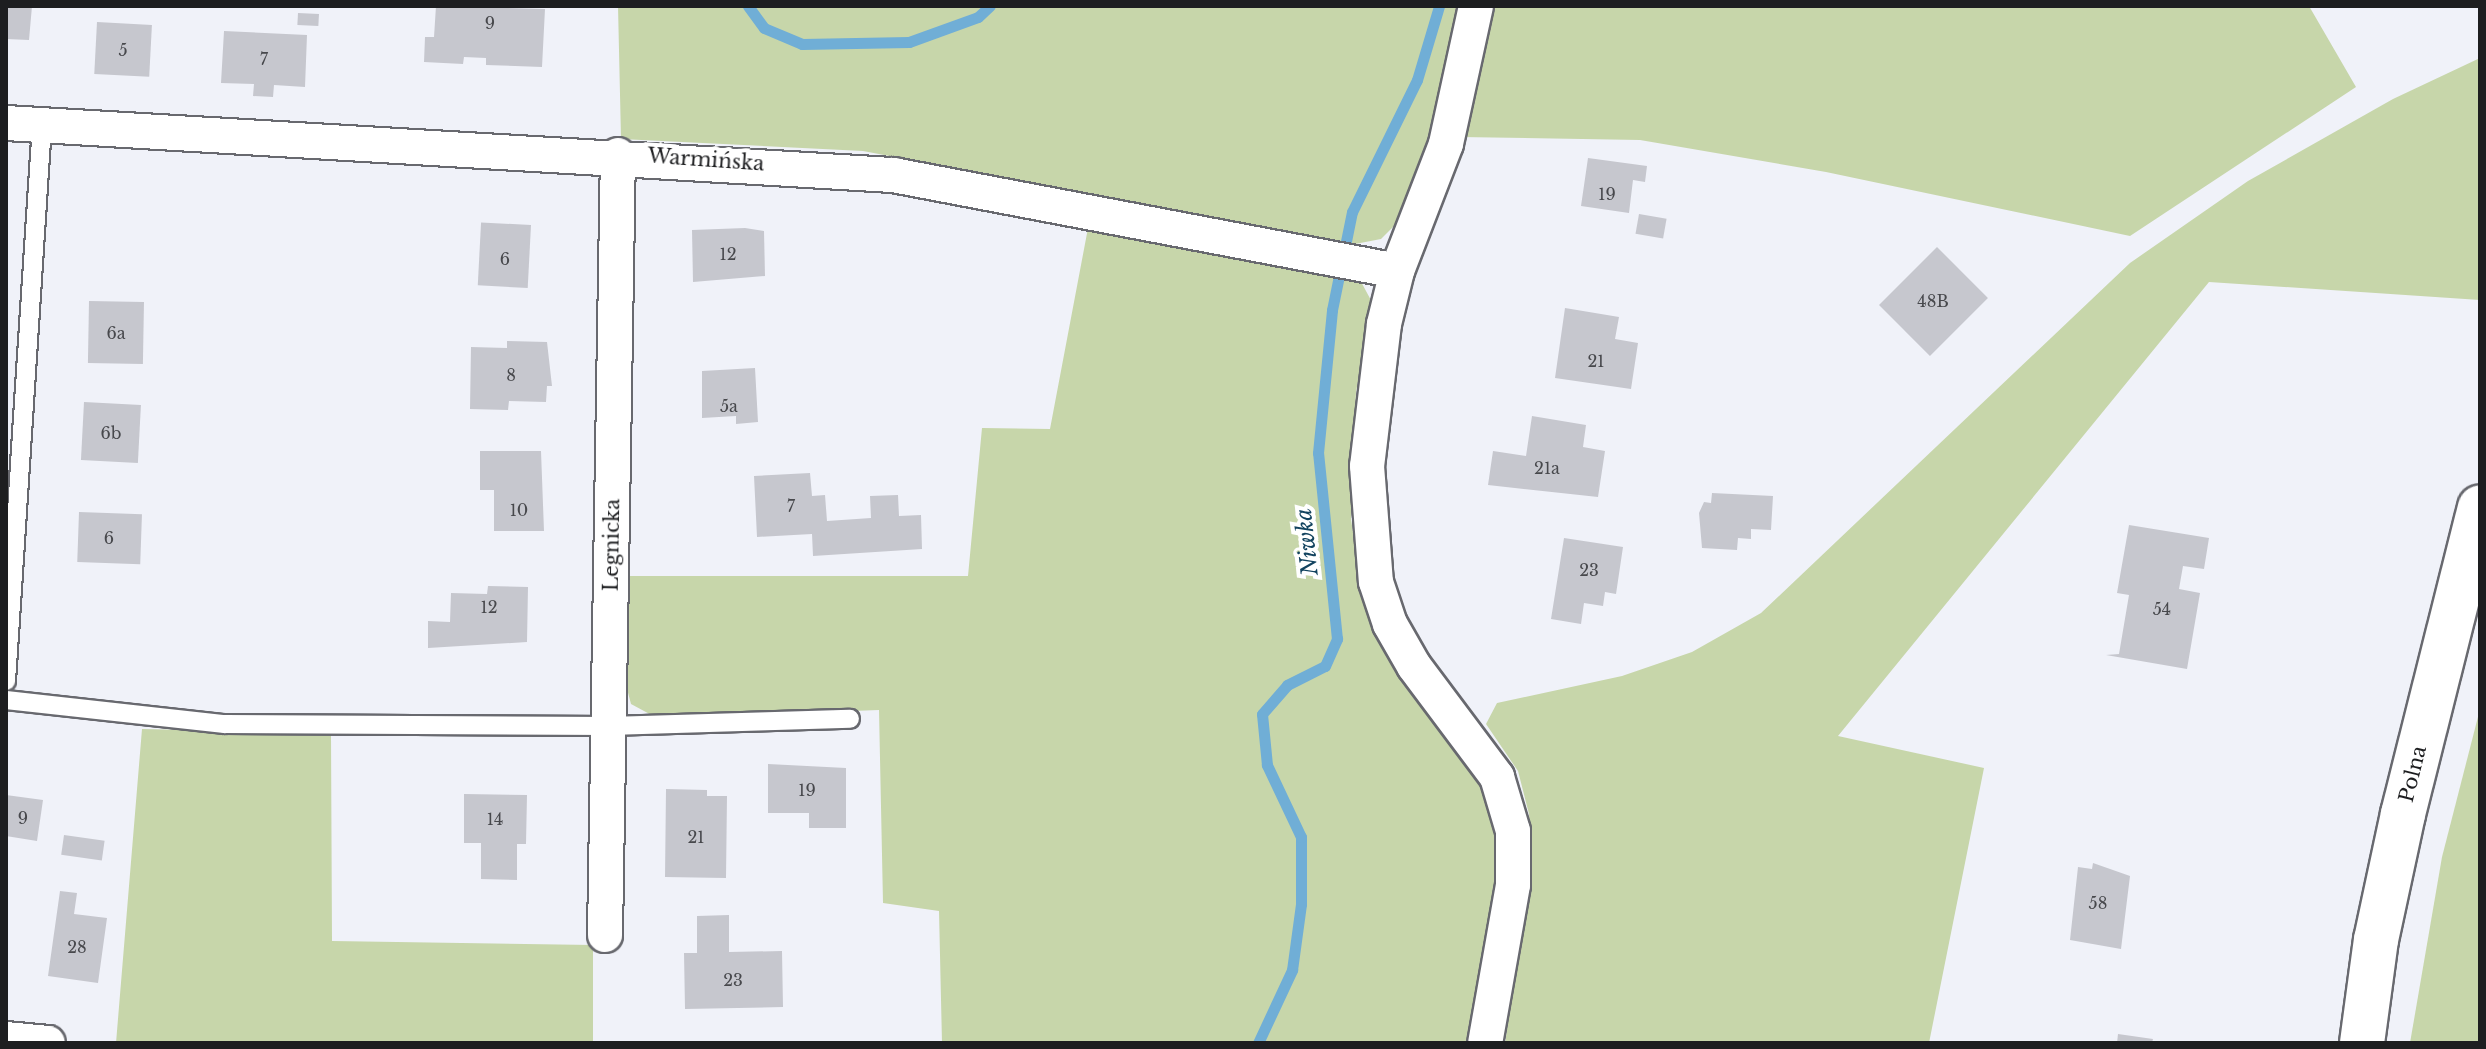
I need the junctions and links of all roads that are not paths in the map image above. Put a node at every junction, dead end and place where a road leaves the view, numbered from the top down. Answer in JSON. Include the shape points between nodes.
{"nodes":[{"id":1,"x":1476,"y":6,"type":"edge"},
{"id":2,"x":6,"y":123,"type":"edge"},
{"id":3,"x":42,"y":125,"type":"junction"},
{"id":4,"x":618,"y":155,"type":"junction"},
{"id":5,"x":1397,"y":271,"type":"junction"},
{"id":6,"x":2480,"y":508,"type":"edge"},
{"id":7,"x":6,"y":681,"type":"edge"},
{"id":8,"x":6,"y":700,"type":"edge"},
{"id":9,"x":850,"y":719,"type":"dead end"},
{"id":10,"x":609,"y":726,"type":"junction"},
{"id":11,"x":605,"y":935,"type":"dead end"},
{"id":12,"x":6,"y":1039,"type":"edge"},
{"id":13,"x":48,"y":1043,"type":"edge"},
{"id":14,"x":1485,"y":1043,"type":"edge"},
{"id":15,"x":2362,"y":1043,"type":"edge"}],
"edges":[{"from":1,"to":5,"type":"street","via":[[1446,144]]},
{"from":2,"to":3,"type":"street","name":"Warmińska"},
{"from":3,"to":4,"type":"street","name":"Warmińska"},
{"from":3,"to":7,"type":"lane"},
{"from":4,"to":5,"type":"street","name":"Warmińska","via":[[908,177]]},
{"from":4,"to":10,"type":"street","name":"Legnicka"},
{"from":5,"to":14,"type":"street","via":[[1371,406],[1368,527],[1376,582],[1390,624],[1414,666],[1497,777],[1513,831],[1508,924]]},
{"from":6,"to":15,"type":"street","name":"Polna","via":[[2403,814],[2376,940]]},
{"from":8,"to":10,"type":"lane","via":[[200,723]]},
{"from":9,"to":10,"type":"lane"},
{"from":10,"to":11,"type":"street","name":"Legnicka"},
{"from":12,"to":13,"type":"street"}]}
